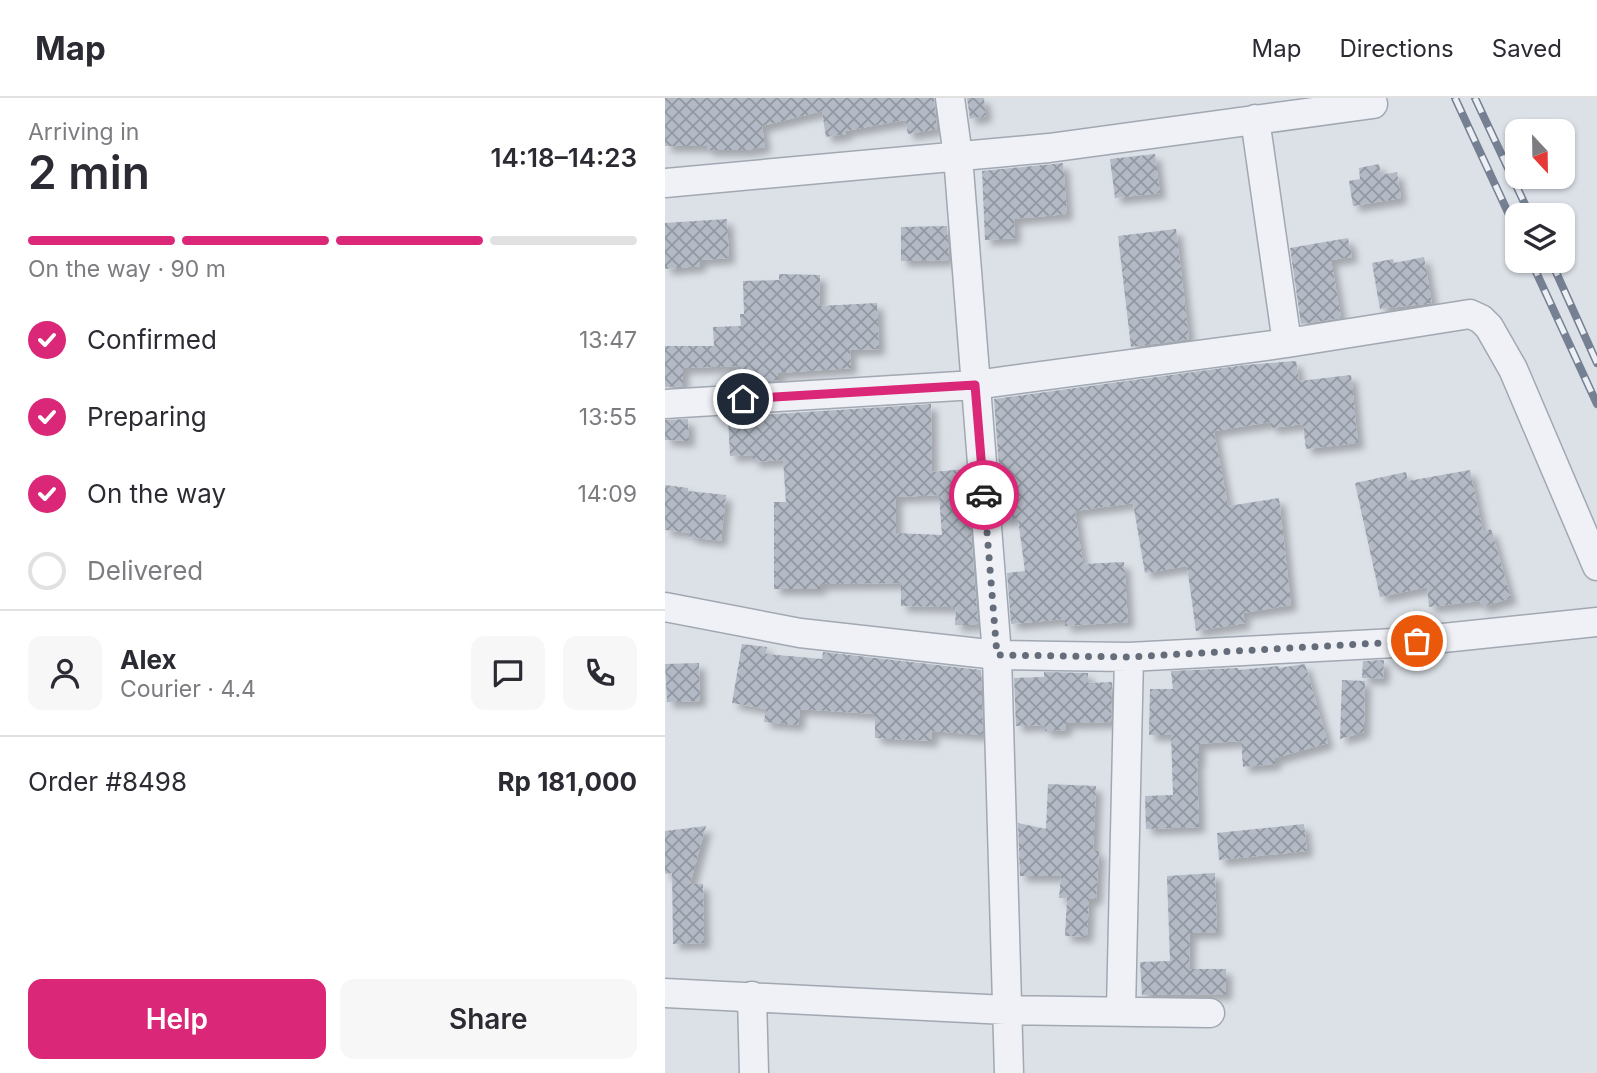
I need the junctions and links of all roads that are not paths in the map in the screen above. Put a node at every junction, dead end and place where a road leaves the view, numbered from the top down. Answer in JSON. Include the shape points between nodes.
{"nodes":[{"id":1,"x":950,"y":98,"type":"edge"},
{"id":2,"x":1371,"y":98,"type":"edge"},
{"id":3,"x":1255,"y":119,"type":"junction"},
{"id":4,"x":958,"y":156,"type":"junction"},
{"id":5,"x":665,"y":183,"type":"edge"},
{"id":6,"x":1287,"y":343,"type":"junction"},
{"id":7,"x":975,"y":385,"type":"junction"},
{"id":8,"x":665,"y":404,"type":"edge"},
{"id":9,"x":1597,"y":566,"type":"edge"},
{"id":10,"x":665,"y":607,"type":"edge"},
{"id":11,"x":1597,"y":622,"type":"edge"},
{"id":12,"x":997,"y":655,"type":"junction"},
{"id":13,"x":1129,"y":657,"type":"junction"},
{"id":14,"x":665,"y":992,"type":"edge"},
{"id":15,"x":752,"y":996,"type":"junction"},
{"id":16,"x":1006,"y":1010,"type":"junction"},
{"id":17,"x":1121,"y":1010,"type":"junction"},
{"id":18,"x":1210,"y":1013,"type":"dead end"},
{"id":19,"x":754,"y":1073,"type":"edge"},
{"id":20,"x":1009,"y":1073,"type":"edge"}],
"edges":[{"from":1,"to":4,"type":"street"},
{"from":2,"to":3,"type":"street","via":[[1373,104]]},
{"from":3,"to":4,"type":"street"},
{"from":3,"to":6,"type":"street"},
{"from":4,"to":5,"type":"street"},
{"from":4,"to":7,"type":"street"},
{"from":6,"to":7,"type":"street"},
{"from":6,"to":9,"type":"street","via":[[1470,314],[1481,319],[1513,369]]},
{"from":7,"to":8,"type":"street"},
{"from":7,"to":12,"type":"street"},
{"from":10,"to":12,"type":"street","via":[[800,633]]},
{"from":11,"to":13,"type":"street","via":[[1395,643]]},
{"from":12,"to":13,"type":"street"},
{"from":12,"to":16,"type":"street"},
{"from":13,"to":17,"type":"street"},
{"from":14,"to":15,"type":"street"},
{"from":15,"to":16,"type":"street"},
{"from":15,"to":19,"type":"street"},
{"from":16,"to":17,"type":"street"},
{"from":16,"to":20,"type":"street"},
{"from":17,"to":18,"type":"street"}]}
